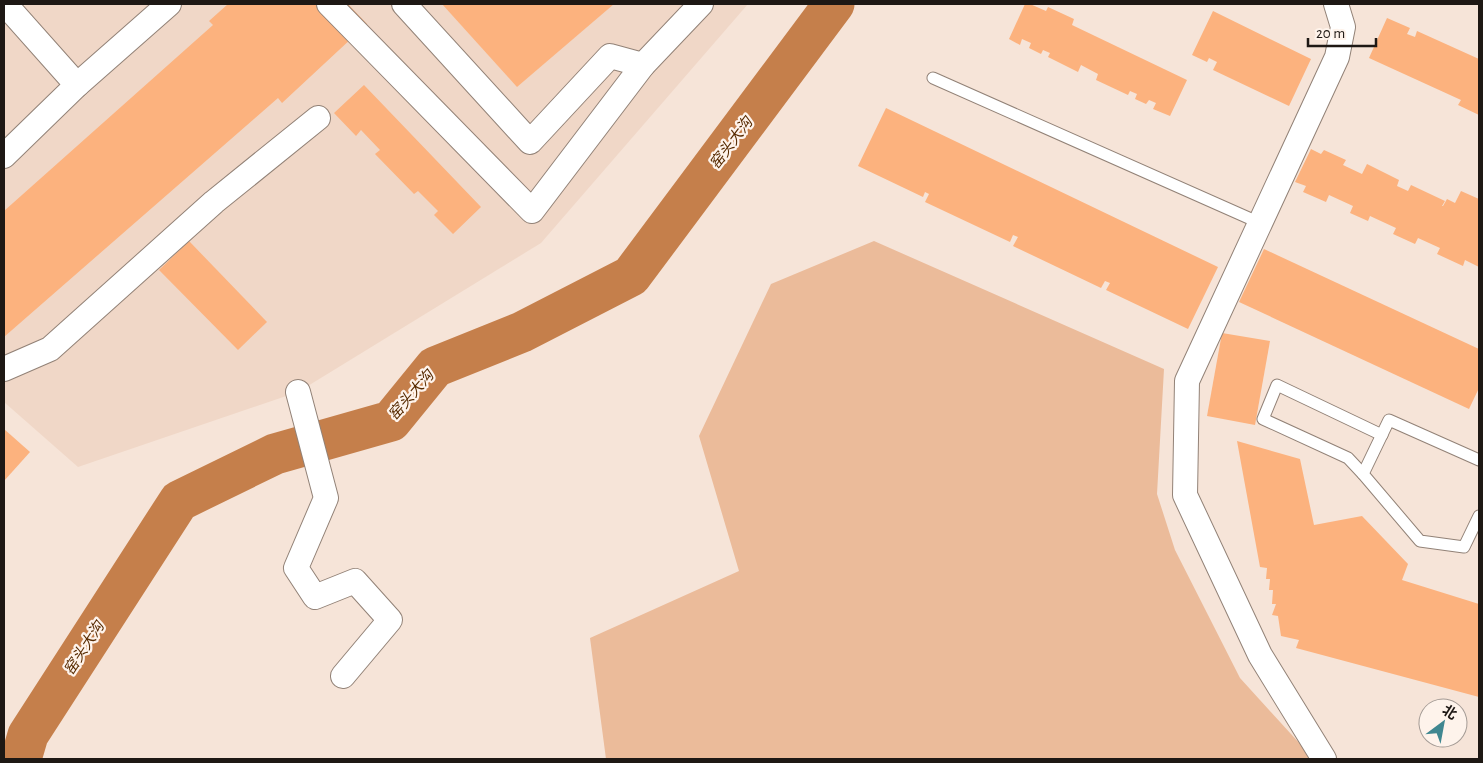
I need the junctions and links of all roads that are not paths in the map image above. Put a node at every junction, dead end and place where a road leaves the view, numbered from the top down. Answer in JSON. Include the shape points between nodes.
{"nodes":[{"id":1,"x":5,"y":4,"type":"edge"},
{"id":2,"x":169,"y":4,"type":"edge"},
{"id":3,"x":329,"y":4,"type":"edge"},
{"id":4,"x":404,"y":4,"type":"edge"},
{"id":5,"x":701,"y":4,"type":"edge"},
{"id":6,"x":1336,"y":4,"type":"edge"},
{"id":7,"x":643,"y":64,"type":"junction"},
{"id":8,"x":933,"y":78,"type":"dead end"},
{"id":9,"x":77,"y":85,"type":"junction"},
{"id":10,"x":318,"y":118,"type":"dead end"},
{"id":11,"x":4,"y":156,"type":"edge"},
{"id":12,"x":1260,"y":223,"type":"junction"},
{"id":13,"x":4,"y":369,"type":"edge"},
{"id":14,"x":298,"y":392,"type":"dead end"},
{"id":15,"x":1382,"y":434,"type":"junction"},
{"id":16,"x":1479,"y":460,"type":"edge"},
{"id":17,"x":1363,"y":474,"type":"junction"},
{"id":18,"x":1479,"y":516,"type":"edge"},
{"id":19,"x":343,"y":676,"type":"dead end"},
{"id":20,"x":1324,"y":759,"type":"edge"}],
"edges":[{"from":1,"to":9,"type":"street"},
{"from":2,"to":9,"type":"street"},
{"from":3,"to":7,"type":"street","via":[[532,211]]},
{"from":4,"to":7,"type":"street","via":[[530,142],[610,56]]},
{"from":5,"to":7,"type":"street"},
{"from":6,"to":12,"type":"street","via":[[1343,27],[1336,57]]},
{"from":8,"to":12,"type":"lane"},
{"from":9,"to":11,"type":"street"},
{"from":10,"to":13,"type":"street","via":[[214,202],[50,349]]},
{"from":12,"to":20,"type":"street","via":[[1187,381],[1185,495],[1260,655]]},
{"from":14,"to":19,"type":"street","via":[[326,498],[296,568],[315,597],[356,581],[390,620]]},
{"from":15,"to":16,"type":"lane","via":[[1389,420]]},
{"from":15,"to":17,"type":"lane"},
{"from":15,"to":17,"type":"lane","via":[[1277,385],[1263,419],[1348,458]]},
{"from":17,"to":18,"type":"lane","via":[[1420,541],[1464,547]]}]}
